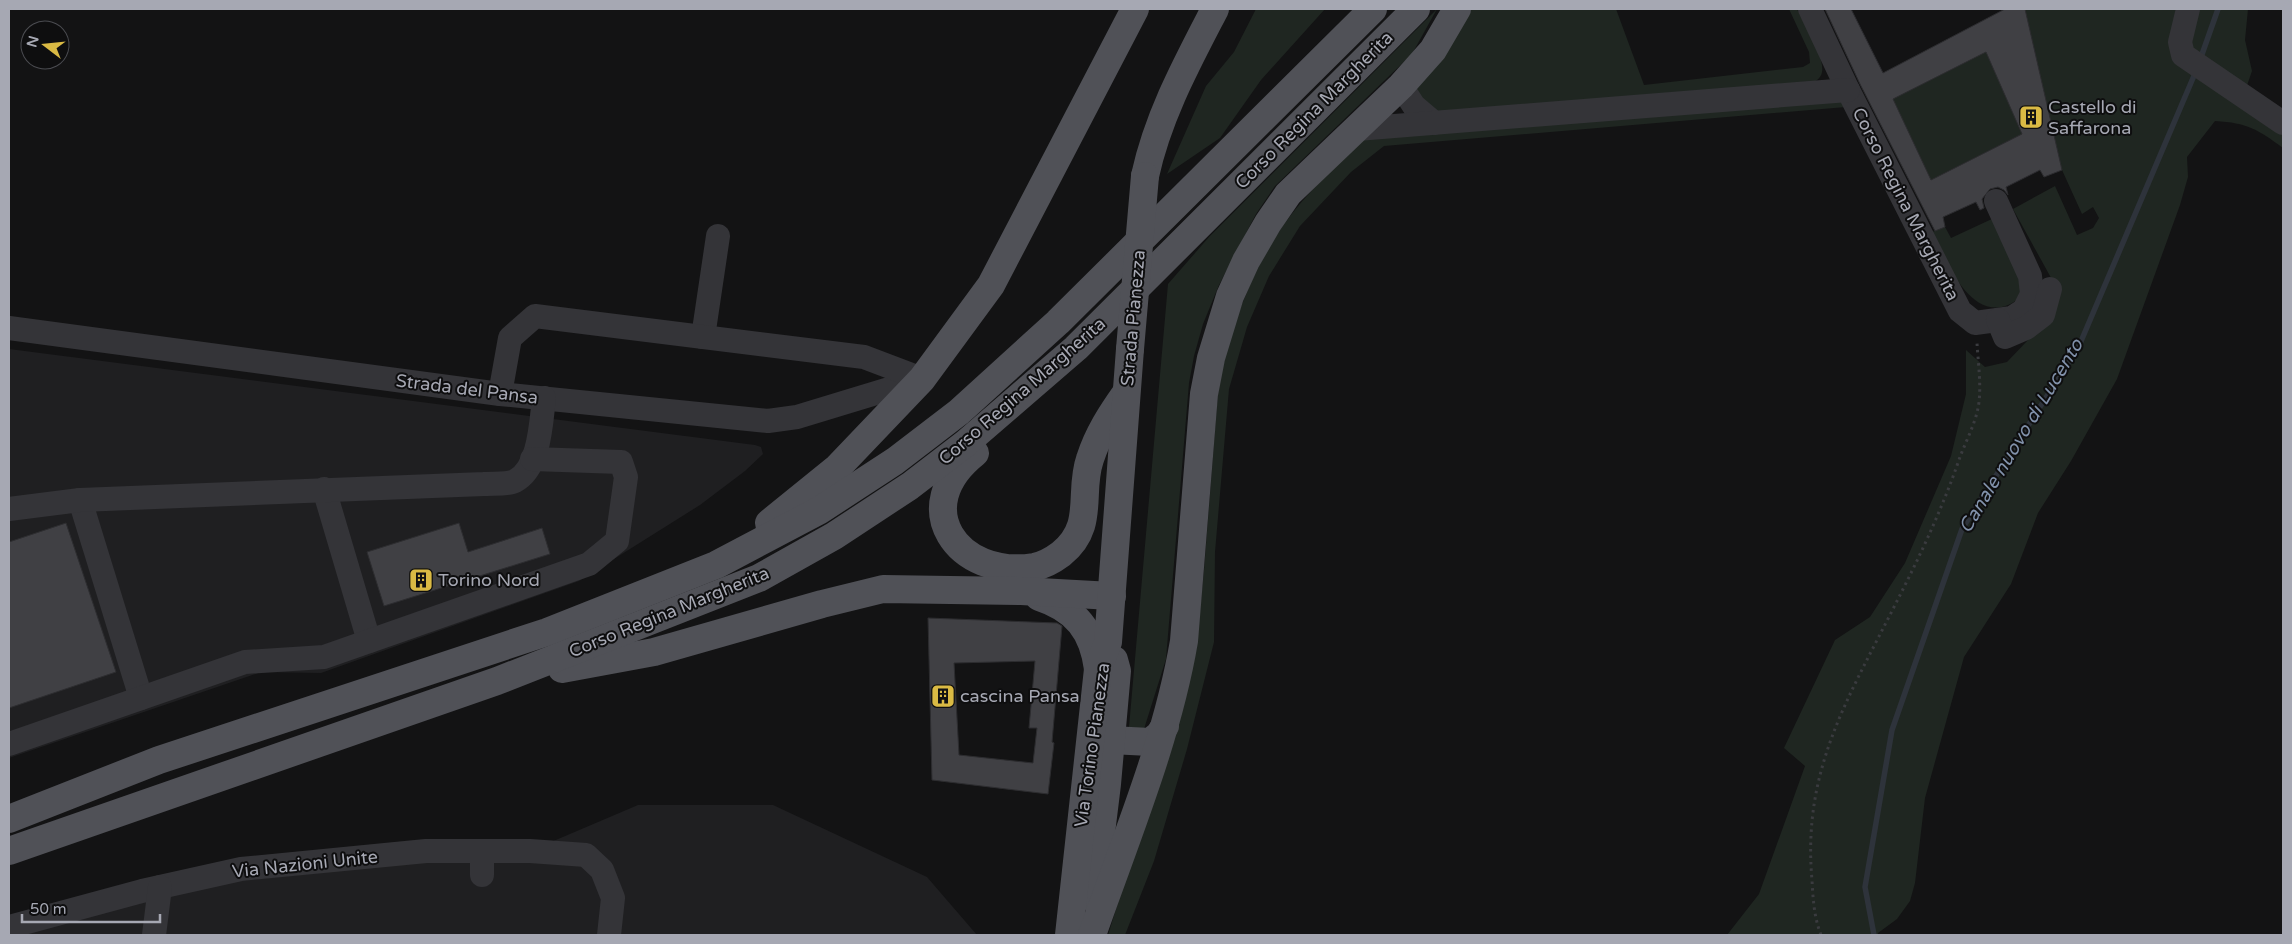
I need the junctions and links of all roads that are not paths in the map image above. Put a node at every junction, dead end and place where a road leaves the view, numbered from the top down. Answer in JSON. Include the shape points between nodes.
{"nodes":[{"id":1,"x":1135,"y":9,"type":"edge"},
{"id":2,"x":1215,"y":9,"type":"edge"},
{"id":3,"x":1345,"y":9,"type":"edge"},
{"id":4,"x":1373,"y":9,"type":"edge"},
{"id":5,"x":1416,"y":9,"type":"edge"},
{"id":6,"x":1457,"y":9,"type":"edge"},
{"id":7,"x":1810,"y":9,"type":"edge"},
{"id":8,"x":2188,"y":9,"type":"edge"},
{"id":9,"x":1302,"y":80,"type":"junction"},
{"id":10,"x":1401,"y":86,"type":"junction"},
{"id":11,"x":1848,"y":90,"type":"junction"},
{"id":12,"x":1434,"y":123,"type":"junction"},
{"id":13,"x":2283,"y":123,"type":"edge"},
{"id":14,"x":1357,"y":129,"type":"junction"},
{"id":15,"x":1996,"y":201,"type":"dead end"},
{"id":16,"x":718,"y":236,"type":"dead end"},
{"id":17,"x":2050,"y":289,"type":"dead end"},
{"id":18,"x":1998,"y":320,"type":"junction"},
{"id":19,"x":9,"y":328,"type":"edge"},
{"id":20,"x":703,"y":337,"type":"junction"},
{"id":21,"x":1076,"y":348,"type":"junction"},
{"id":22,"x":922,"y":378,"type":"junction"},
{"id":23,"x":1126,"y":393,"type":"junction"},
{"id":24,"x":500,"y":394,"type":"junction"},
{"id":25,"x":544,"y":398,"type":"junction"},
{"id":26,"x":532,"y":459,"type":"junction"},
{"id":27,"x":324,"y":490,"type":"junction"},
{"id":28,"x":80,"y":500,"type":"junction"},
{"id":29,"x":9,"y":509,"type":"edge"},
{"id":30,"x":716,"y":565,"type":"junction"},
{"id":31,"x":1021,"y":590,"type":"junction"},
{"id":32,"x":1112,"y":596,"type":"junction"},
{"id":33,"x":369,"y":641,"type":"junction"},
{"id":34,"x":1108,"y":642,"type":"junction"},
{"id":35,"x":1098,"y":669,"type":"junction"},
{"id":36,"x":497,"y":681,"type":"junction"},
{"id":37,"x":141,"y":698,"type":"junction"},
{"id":38,"x":1165,"y":726,"type":"junction"},
{"id":39,"x":1100,"y":740,"type":"junction"},
{"id":40,"x":9,"y":744,"type":"edge"},
{"id":41,"x":9,"y":819,"type":"edge"},
{"id":42,"x":9,"y":851,"type":"edge"},
{"id":43,"x":482,"y":851,"type":"junction"},
{"id":44,"x":482,"y":875,"type":"dead end"},
{"id":45,"x":160,"y":887,"type":"junction"},
{"id":46,"x":9,"y":927,"type":"edge"},
{"id":47,"x":154,"y":935,"type":"edge"},
{"id":48,"x":610,"y":935,"type":"edge"},
{"id":49,"x":1068,"y":935,"type":"edge"},
{"id":50,"x":1087,"y":935,"type":"edge"},
{"id":51,"x":1092,"y":935,"type":"edge"}],
"edges":[{"from":1,"to":22,"type":"main road","via":[[992,285]]},
{"from":2,"to":23,"type":"main road","name":"Strada Pianezza","bridge":true,"via":[[1179,79],[1152,144],[1145,176]]},
{"from":3,"to":9,"type":"main road"},
{"from":4,"to":9,"type":"main road","name":"Corso Regina Margherita"},
{"from":5,"to":21,"type":"main road","name":"Corso Regina Margherita"},
{"from":6,"to":10,"type":"main road","via":[[1433,50]]},
{"from":7,"to":11,"type":"street","name":"Corso Regina Margherita"},
{"from":8,"to":13,"type":"street","via":[[2180,42],[2184,55]]},
{"from":9,"to":30,"type":"main road","name":"Corso Regina Margherita","via":[[1058,322],[959,412],[895,461],[820,510]]},
{"from":10,"to":12,"type":"street","via":[[1414,106]]},
{"from":10,"to":14,"type":"main road"},
{"from":11,"to":12,"type":"street","name":"Corso Regina Margherita"},
{"from":11,"to":18,"type":"street","name":"Corso Regina Margherita","via":[[1960,310],[1974,323]]},
{"from":12,"to":14,"type":"street","name":"Corso Regina Margherita"},
{"from":14,"to":38,"type":"main road","via":[[1283,201],[1246,261],[1218,329],[1203,403],[1184,641]]},
{"from":15,"to":18,"type":"street","via":[[2030,276],[2032,294],[2024,310],[2012,318]]},
{"from":16,"to":20,"type":"street"},
{"from":17,"to":18,"type":"street","via":[[2042,315],[2026,328],[2005,337]]},
{"from":19,"to":24,"type":"street","name":"Strada del Pansa"},
{"from":20,"to":22,"type":"street","via":[[864,356]]},
{"from":20,"to":24,"type":"street","via":[[535,316],[510,338]]},
{"from":21,"to":23,"type":"main road","via":[[1047,396],[966,460],[950,479],[943,506],[944,517],[951,536],[966,553],[986,563],[1034,567],[1048,563],[1069,547],[1082,524],[1089,461],[1102,428]]},
{"from":21,"to":36,"type":"main road","name":"Corso Regina Margherita","via":[[910,486],[834,536],[759,578]]},
{"from":22,"to":25,"type":"street","name":"Strada del Pansa","via":[[797,417],[768,421]]},
{"from":22,"to":30,"type":"main road","via":[[838,467]]},
{"from":23,"to":32,"type":"main road","name":"Strada Pianezza"},
{"from":24,"to":25,"type":"street","name":"Strada del Pansa"},
{"from":25,"to":26,"type":"street","via":[[538,444]]},
{"from":26,"to":27,"type":"street","via":[[515,481]]},
{"from":26,"to":33,"type":"street","via":[[621,462],[626,477],[617,541],[589,564]]},
{"from":27,"to":28,"type":"street"},
{"from":27,"to":33,"type":"street"},
{"from":28,"to":29,"type":"street"},
{"from":28,"to":37,"type":"street"},
{"from":30,"to":41,"type":"main road","name":"Corso Regina Margherita","via":[[547,632],[159,760]]},
{"from":31,"to":32,"type":"main road"},
{"from":31,"to":35,"type":"main road","via":[[1053,601],[1077,619],[1096,651]]},
{"from":31,"to":36,"type":"main road","via":[[883,590],[654,652]]},
{"from":32,"to":34,"type":"main road","name":"Strada Pianezza"},
{"from":33,"to":37,"type":"street","via":[[324,657],[245,662]]},
{"from":34,"to":35,"type":"main road","name":"Via Torino Pianezza"},
{"from":34,"to":39,"type":"main road","name":"Via Torino Pianezza","via":[[1117,671]]},
{"from":35,"to":39,"type":"main road","name":"Via Torino Pianezza"},
{"from":36,"to":42,"type":"main road"},
{"from":37,"to":40,"type":"street"},
{"from":38,"to":39,"type":"main road","via":[[1150,742]]},
{"from":38,"to":51,"type":"main road"},
{"from":39,"to":49,"type":"main road","name":"Via Torino Pianezza"},
{"from":39,"to":50,"type":"main road","name":"Via Torino Pianezza","via":[[1092,906]]},
{"from":43,"to":44,"type":"street"},
{"from":43,"to":45,"type":"street","name":"Via Nazioni Unite","via":[[426,851],[242,869]]},
{"from":43,"to":48,"type":"street","name":"Via Nazioni Unite","via":[[586,855],[602,870],[613,898]]},
{"from":45,"to":46,"type":"street","name":"Via Nazioni Unite"},
{"from":45,"to":47,"type":"street"}]}
